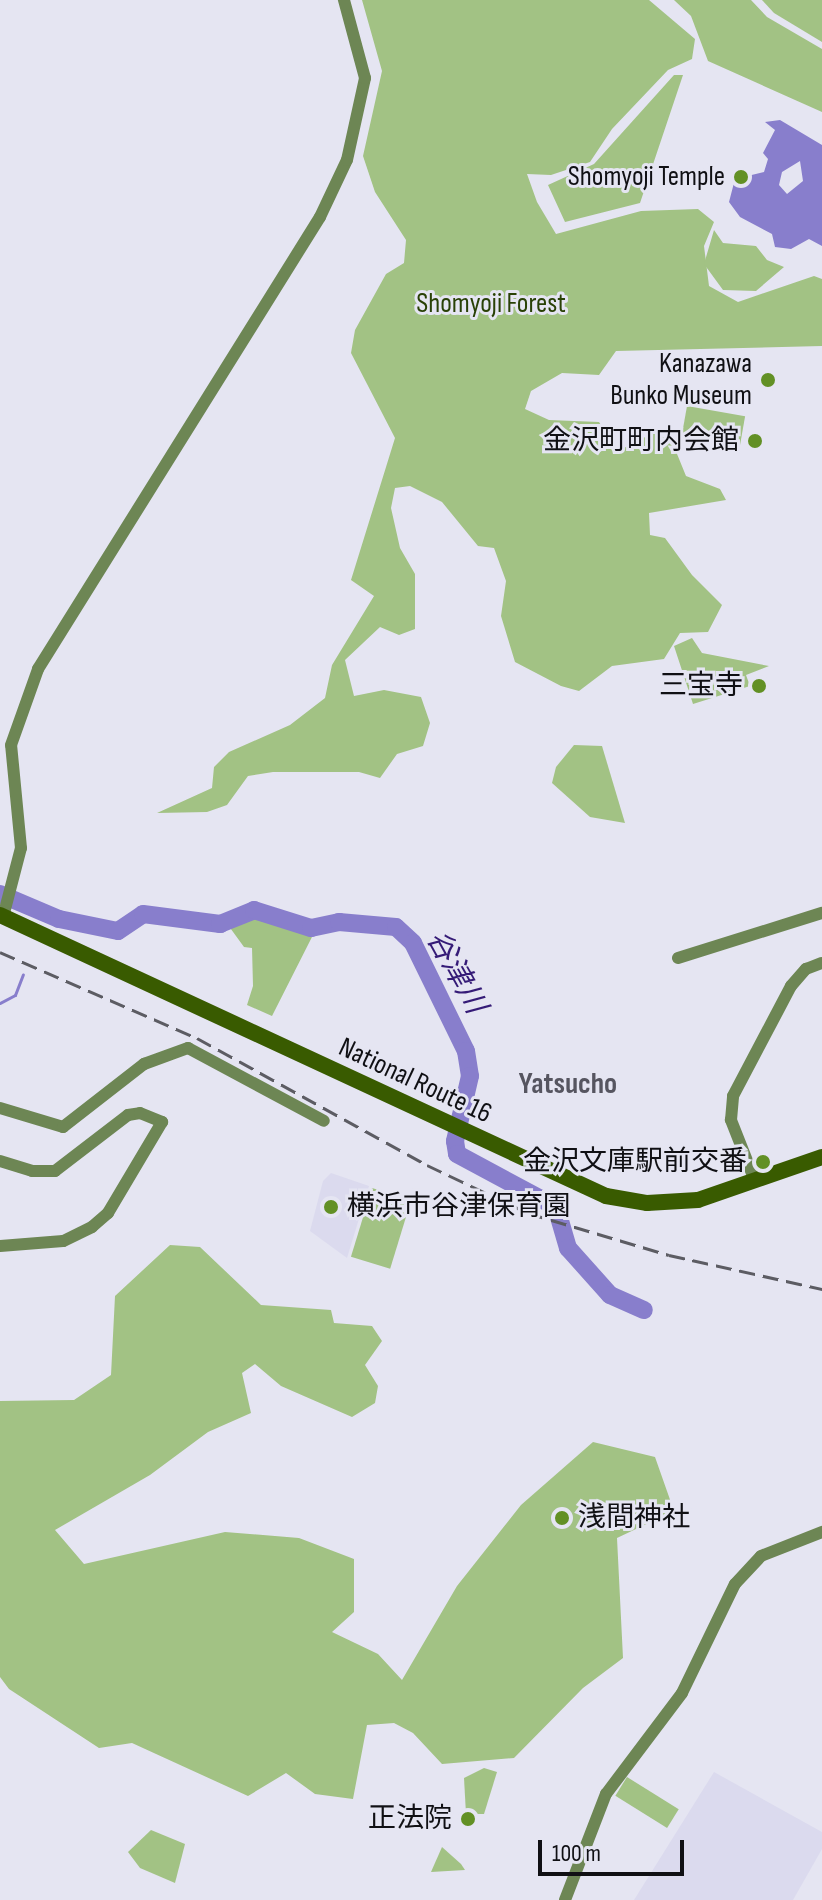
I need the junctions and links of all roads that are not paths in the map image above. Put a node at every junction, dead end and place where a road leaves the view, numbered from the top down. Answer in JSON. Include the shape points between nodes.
{"nodes":[{"id":1,"x":344,"y":0,"type":"edge"},
{"id":2,"x":822,"y":913,"type":"edge"},
{"id":3,"x":2,"y":916,"type":"edge"},
{"id":4,"x":678,"y":958,"type":"dead end"},
{"id":5,"x":822,"y":963,"type":"edge"},
{"id":6,"x":0,"y":1108,"type":"edge"},
{"id":7,"x":324,"y":1121,"type":"dead end"},
{"id":8,"x":822,"y":1157,"type":"edge"},
{"id":9,"x":0,"y":1161,"type":"edge"},
{"id":10,"x":755,"y":1181,"type":"junction"},
{"id":11,"x":0,"y":1246,"type":"edge"},
{"id":12,"x":822,"y":1532,"type":"edge"},
{"id":13,"x":565,"y":1900,"type":"edge"}],
"edges":[{"from":1,"to":3,"type":"street","via":[[365,78],[347,160],[320,217],[38,669],[11,745],[21,848]]},
{"from":2,"to":4,"type":"street"},
{"from":3,"to":10,"type":"highway","name":"National Route 16","via":[[559,1178],[620,1200],[698,1200]]},
{"from":5,"to":10,"type":"street","via":[[806,969],[791,986],[733,1096],[731,1120]]},
{"from":6,"to":7,"type":"street","via":[[63,1127],[144,1064],[188,1048]]},
{"from":8,"to":10,"type":"highway","name":"National Route 16"},
{"from":9,"to":11,"type":"street","via":[[32,1171],[55,1171],[128,1115],[140,1113],[162,1122],[108,1213],[92,1227],[63,1241]]},
{"from":12,"to":13,"type":"street","via":[[761,1556],[735,1584],[682,1693],[606,1794]]}]}
